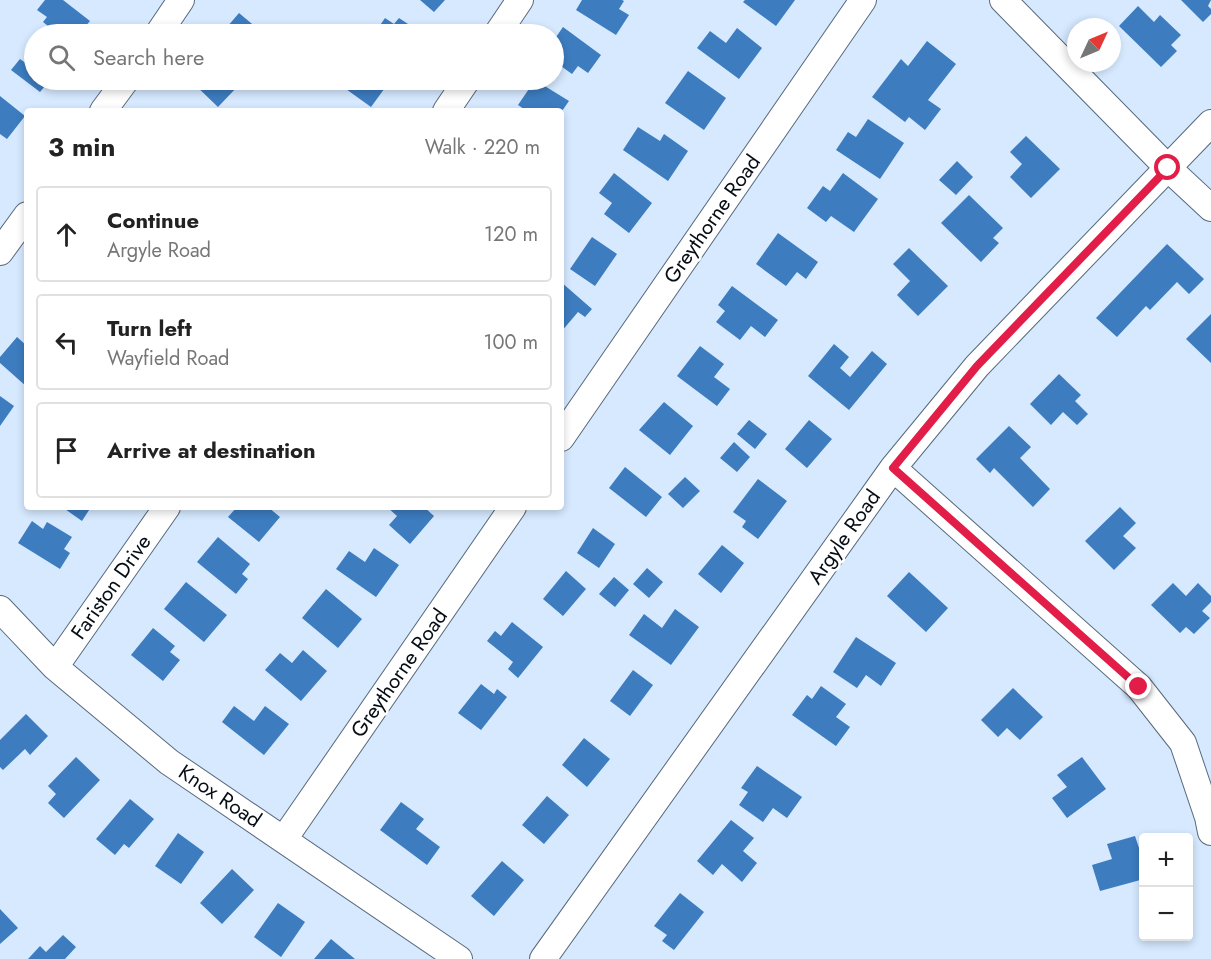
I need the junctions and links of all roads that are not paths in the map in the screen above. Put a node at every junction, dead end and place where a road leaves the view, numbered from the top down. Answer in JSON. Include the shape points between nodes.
{"nodes":[{"id":1,"x":181,"y":0,"type":"edge"},
{"id":2,"x":520,"y":0,"type":"edge"},
{"id":3,"x":863,"y":0,"type":"edge"},
{"id":4,"x":1004,"y":0,"type":"edge"},
{"id":5,"x":165,"y":24,"type":"edge"},
{"id":6,"x":504,"y":24,"type":"edge"},
{"id":7,"x":119,"y":90,"type":"edge"},
{"id":8,"x":460,"y":90,"type":"edge"},
{"id":9,"x":105,"y":108,"type":"edge"},
{"id":10,"x":448,"y":108,"type":"edge"},
{"id":11,"x":1211,"y":123,"type":"edge"},
{"id":12,"x":1168,"y":168,"type":"junction"},
{"id":13,"x":1211,"y":208,"type":"edge"},
{"id":14,"x":24,"y":219,"type":"edge"},
{"id":15,"x":0,"y":252,"type":"edge"},
{"id":16,"x":564,"y":434,"type":"edge"},
{"id":17,"x":893,"y":468,"type":"junction"},
{"id":18,"x":165,"y":510,"type":"edge"},
{"id":19,"x":511,"y":510,"type":"edge"},
{"id":20,"x":0,"y":609,"type":"edge"},
{"id":21,"x":55,"y":667,"type":"junction"},
{"id":22,"x":1211,"y":832,"type":"edge"},
{"id":23,"x":284,"y":839,"type":"junction"},
{"id":24,"x":459,"y":959,"type":"edge"},
{"id":25,"x":543,"y":959,"type":"edge"}],
"edges":[{"from":1,"to":5,"type":"street"},
{"from":2,"to":6,"type":"street"},
{"from":3,"to":16,"type":"street","name":"Greythorne Road"},
{"from":4,"to":12,"type":"street"},
{"from":7,"to":9,"type":"street"},
{"from":8,"to":10,"type":"street"},
{"from":11,"to":12,"type":"street","name":"Argyle Road"},
{"from":12,"to":13,"type":"street"},
{"from":12,"to":17,"type":"street","name":"Argyle Road","via":[[977,366]]},
{"from":14,"to":15,"type":"street"},
{"from":17,"to":22,"type":"street","via":[[1139,687],[1184,743]]},
{"from":17,"to":25,"type":"street","name":"Argyle Road"},
{"from":18,"to":21,"type":"street","name":"Fariston Drive"},
{"from":19,"to":23,"type":"street","name":"Greythorne Road"},
{"from":20,"to":21,"type":"street","name":"Knox Road"},
{"from":21,"to":23,"type":"street","name":"Knox Road","via":[[169,762]]},
{"from":23,"to":24,"type":"street","name":"Knox Road"}]}
